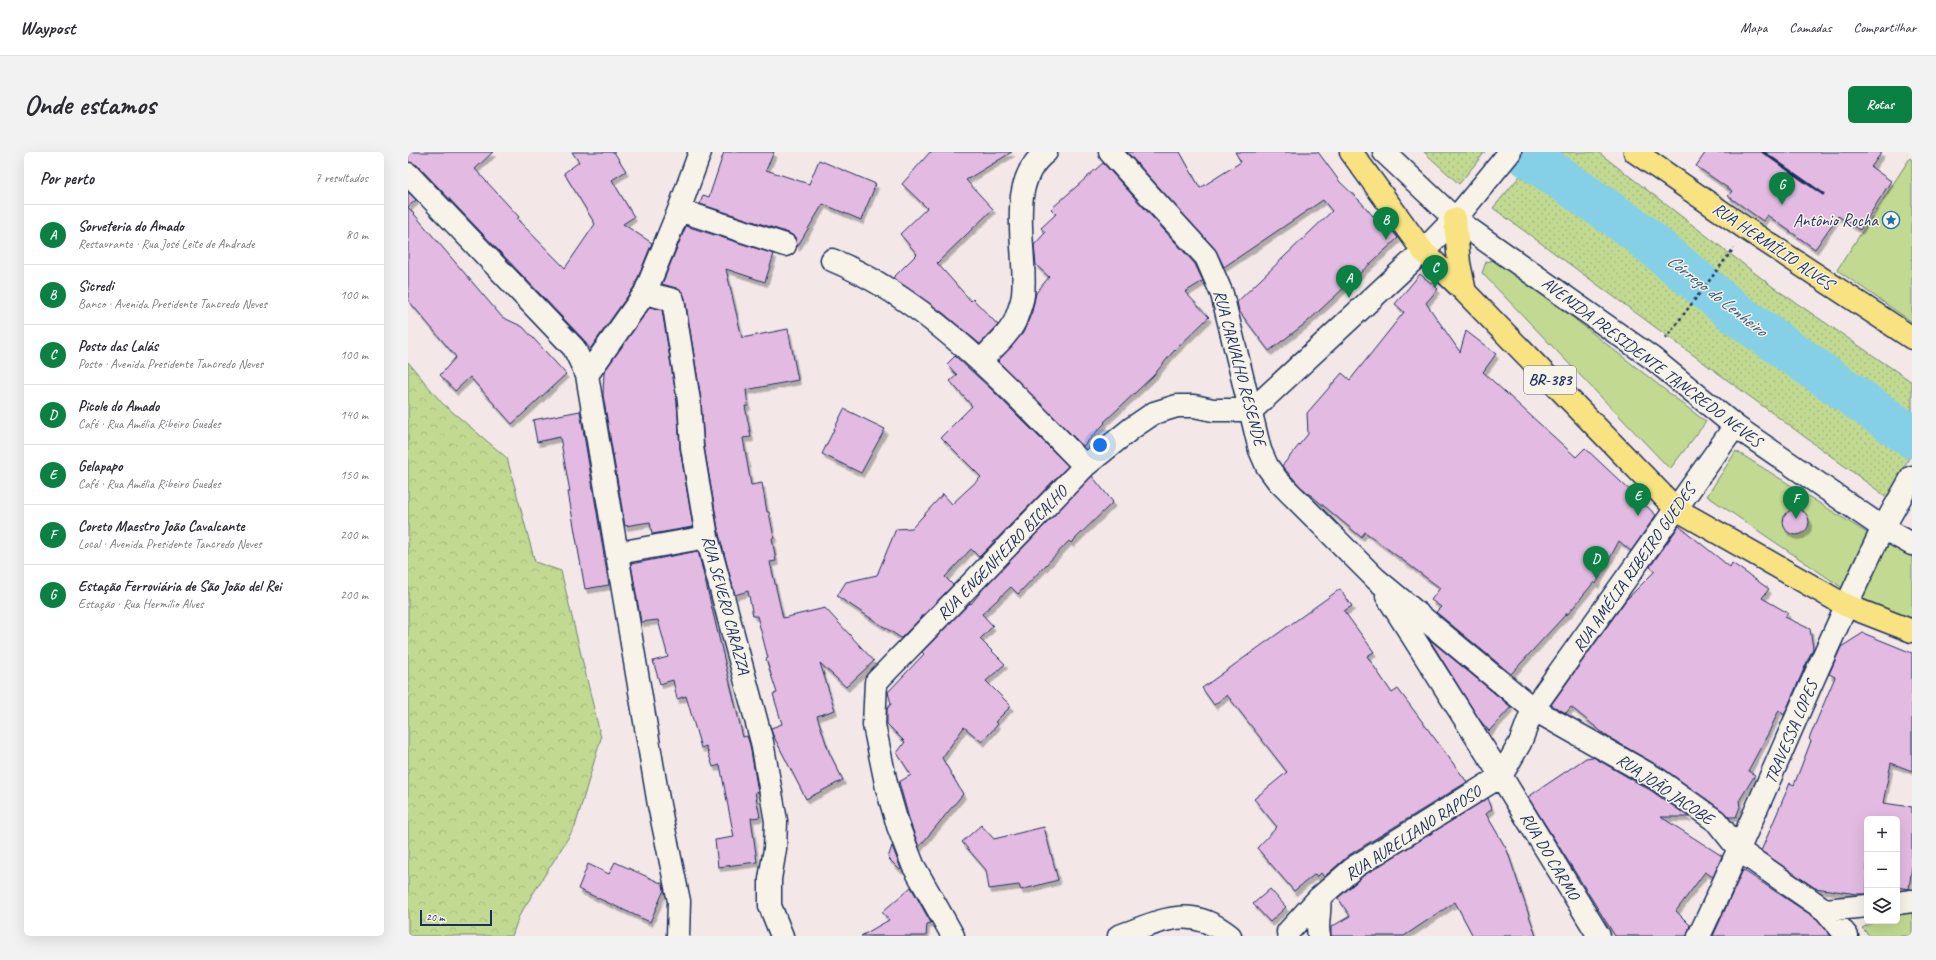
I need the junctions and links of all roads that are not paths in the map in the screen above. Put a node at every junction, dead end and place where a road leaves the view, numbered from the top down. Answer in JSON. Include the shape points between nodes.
{"nodes":[{"id":1,"x":700,"y":152,"type":"edge"},
{"id":2,"x":1046,"y":152,"type":"edge"},
{"id":3,"x":1110,"y":152,"type":"edge"},
{"id":4,"x":1351,"y":152,"type":"edge"},
{"id":5,"x":1384,"y":152,"type":"edge"},
{"id":6,"x":1510,"y":152,"type":"edge"},
{"id":7,"x":1635,"y":152,"type":"edge"},
{"id":8,"x":408,"y":174,"type":"edge"},
{"id":9,"x":679,"y":210,"type":"junction"},
{"id":10,"x":1458,"y":216,"type":"junction"},
{"id":11,"x":785,"y":245,"type":"dead end"},
{"id":12,"x":1423,"y":251,"type":"junction"},
{"id":13,"x":832,"y":260,"type":"dead end"},
{"id":14,"x":1465,"y":292,"type":"junction"},
{"id":15,"x":645,"y":293,"type":"junction"},
{"id":16,"x":1912,"y":338,"type":"edge"},
{"id":17,"x":981,"y":360,"type":"junction"},
{"id":18,"x":587,"y":375,"type":"junction"},
{"id":19,"x":1252,"y":410,"type":"junction"},
{"id":20,"x":1735,"y":426,"type":"junction"},
{"id":21,"x":1085,"y":466,"type":"junction"},
{"id":22,"x":1912,"y":477,"type":"edge"},
{"id":23,"x":1676,"y":509,"type":"junction"},
{"id":24,"x":1887,"y":521,"type":"junction"},
{"id":25,"x":707,"y":537,"type":"junction"},
{"id":26,"x":1912,"y":544,"type":"edge"},
{"id":27,"x":618,"y":553,"type":"junction"},
{"id":28,"x":1376,"y":579,"type":"junction"},
{"id":29,"x":1845,"y":604,"type":"junction"},
{"id":30,"x":1912,"y":630,"type":"edge"},
{"id":31,"x":1533,"y":709,"type":"junction"},
{"id":32,"x":1501,"y":776,"type":"junction"},
{"id":33,"x":1740,"y":851,"type":"junction"},
{"id":34,"x":1319,"y":898,"type":"junction"},
{"id":35,"x":1912,"y":901,"type":"edge"},
{"id":36,"x":1900,"y":903,"type":"edge"},
{"id":37,"x":1864,"y":906,"type":"edge"},
{"id":38,"x":1825,"y":910,"type":"junction"},
{"id":39,"x":1288,"y":932,"type":"dead end"},
{"id":40,"x":678,"y":936,"type":"edge"},
{"id":41,"x":782,"y":936,"type":"edge"},
{"id":42,"x":953,"y":936,"type":"edge"},
{"id":43,"x":1119,"y":936,"type":"edge"},
{"id":44,"x":1230,"y":936,"type":"edge"},
{"id":45,"x":1319,"y":936,"type":"edge"},
{"id":46,"x":1599,"y":936,"type":"edge"},
{"id":47,"x":1699,"y":936,"type":"edge"},
{"id":48,"x":1847,"y":936,"type":"edge"}],
"edges":[{"from":1,"to":9,"type":"street"},
{"from":2,"to":17,"type":"street","via":[[1031,168],[1022,194],[1021,304],[1010,329]]},
{"from":3,"to":19,"type":"street","name":"RUA CARVALHO RESENDE","via":[[1206,257],[1212,267],[1222,294]]},
{"from":4,"to":12,"type":"highway","number":"BR-383"},
{"from":5,"to":10,"type":"street","name":"AVENIDA PRESIDENTE TANCREDO NEVES"},
{"from":6,"to":10,"type":"street"},
{"from":7,"to":16,"type":"highway","name":"RUA HERMÍLIO ALVES"},
{"from":8,"to":18,"type":"street","via":[[574,348]]},
{"from":9,"to":11,"type":"street"},
{"from":9,"to":15,"type":"street"},
{"from":10,"to":12,"type":"street"},
{"from":10,"to":14,"type":"highway","via":[[1459,263]]},
{"from":10,"to":20,"type":"street","name":"AVENIDA PRESIDENTE TANCREDO NEVES","via":[[1652,358]]},
{"from":12,"to":14,"type":"highway","number":"BR-383"},
{"from":12,"to":19,"type":"street"},
{"from":13,"to":17,"type":"street","via":[[871,279],[906,301]]},
{"from":14,"to":23,"type":"highway","number":"BR-383"},
{"from":15,"to":18,"type":"street"},
{"from":15,"to":25,"type":"street","name":"RUA SEVERO CARAZZA","via":[[673,300],[689,401],[692,447]]},
{"from":17,"to":21,"type":"street"},
{"from":18,"to":27,"type":"street"},
{"from":19,"to":21,"type":"street","name":"RUA ENGENHEIRO BICALHO","via":[[1213,410],[1187,406],[1168,408],[1154,413],[1132,428]]},
{"from":19,"to":28,"type":"street","name":"RUA CARVALHO RESENDE","via":[[1260,450],[1270,471]]},
{"from":20,"to":23,"type":"street","name":"RUA AMÉLIA RIBEIRO GUEDES"},
{"from":20,"to":24,"type":"street","name":"AVENIDA PRESIDENTE TANCREDO NEVES"},
{"from":21,"to":42,"type":"street","name":"RUA ENGENHEIRO BICALHO","via":[[876,682],[874,725],[898,826],[913,865]]},
{"from":22,"to":24,"type":"street","name":"TRAVESSA LOPES"},
{"from":23,"to":29,"type":"highway","number":"BR-383"},
{"from":23,"to":31,"type":"street","name":"RUA AMÉLIA RIBEIRO GUEDES"},
{"from":24,"to":26,"type":"street","name":"AVENIDA PRESIDENTE TANCREDO NEVES"},
{"from":24,"to":29,"type":"street","name":"TRAVESSA LOPES"},
{"from":25,"to":27,"type":"street"},
{"from":25,"to":41,"type":"street","name":"RUA SEVERO CARAZZA","via":[[762,742],[776,821],[770,906]]},
{"from":27,"to":40,"type":"street","via":[[659,804],[679,901]]},
{"from":28,"to":31,"type":"street","name":"RUA JOÃO JACOBE"},
{"from":28,"to":32,"type":"street","name":"RUA DO CARMO"},
{"from":29,"to":30,"type":"highway","number":"BR-383"},
{"from":29,"to":33,"type":"street","name":"TRAVESSA LOPES"},
{"from":31,"to":32,"type":"street","name":"RUA AMÉLIA RIBEIRO GUEDES","via":[[1520,743]]},
{"from":31,"to":33,"type":"street","name":"RUA JOÃO JACOBE","via":[[1657,779],[1716,821]]},
{"from":32,"to":34,"type":"street","name":"RUA AURELIANO RAPOSO","via":[[1356,866]]},
{"from":32,"to":46,"type":"street","name":"RUA DO CARMO"},
{"from":33,"to":38,"type":"street","name":"RUA JOÃO JACOBE"},
{"from":33,"to":47,"type":"street","name":"TRAVESSA LOPES"},
{"from":34,"to":39,"type":"street","name":"RUA AURELIANO RAPOSO"},
{"from":34,"to":45,"type":"street"},
{"from":35,"to":36,"type":"street"},
{"from":37,"to":38,"type":"street"},
{"from":38,"to":48,"type":"street","name":"RUA JOÃO JACOBE"},
{"from":43,"to":44,"type":"street","via":[[1171,918],[1186,916],[1208,921]]}]}
